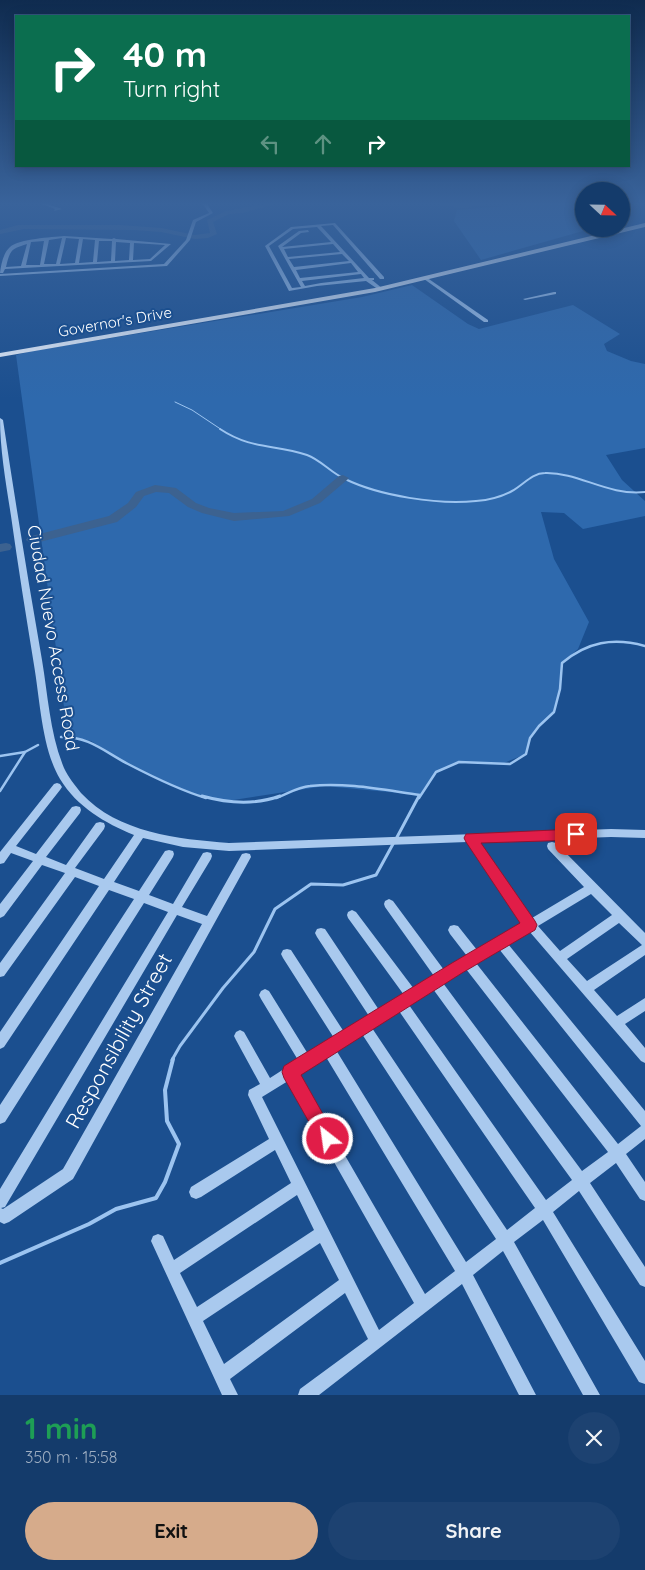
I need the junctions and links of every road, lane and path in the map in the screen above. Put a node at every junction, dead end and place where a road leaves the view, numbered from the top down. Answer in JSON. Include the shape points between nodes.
{"nodes":[{"id":1,"x":96,"y":269,"type":"edge"},
{"id":2,"x":280,"y":269,"type":"edge"},
{"id":3,"x":292,"y":269,"type":"edge"},
{"id":4,"x":346,"y":269,"type":"edge"},
{"id":5,"x":358,"y":269,"type":"edge"},
{"id":6,"x":374,"y":269,"type":"edge"},
{"id":7,"x":463,"y":269,"type":"edge"},
{"id":8,"x":362,"y":273,"type":"junction"},
{"id":9,"x":295,"y":274,"type":"junction"},
{"id":10,"x":0,"y":275,"type":"edge"},
{"id":11,"x":426,"y":278,"type":"junction"},
{"id":12,"x":298,"y":280,"type":"junction"},
{"id":13,"x":368,"y":280,"type":"junction"},
{"id":14,"x":302,"y":287,"type":"junction"},
{"id":15,"x":381,"y":289,"type":"junction"},
{"id":16,"x":554,"y":293,"type":"dead end"},
{"id":17,"x":524,"y":299,"type":"dead end"},
{"id":18,"x":486,"y":321,"type":"dead end"},
{"id":19,"x":0,"y":354,"type":"edge"},
{"id":20,"x":0,"y":420,"type":"edge"},
{"id":21,"x":57,"y":787,"type":"dead end"},
{"id":22,"x":76,"y":810,"type":"dead end"},
{"id":23,"x":100,"y":826,"type":"dead end"},
{"id":24,"x":141,"y":833,"type":"junction"},
{"id":25,"x":645,"y":834,"type":"edge"},
{"id":26,"x":470,"y":838,"type":"junction"},
{"id":27,"x":552,"y":846,"type":"dead end"},
{"id":28,"x":9,"y":848,"type":"junction"},
{"id":29,"x":169,"y":854,"type":"dead end"},
{"id":30,"x":207,"y":856,"type":"dead end"},
{"id":31,"x":246,"y":857,"type":"dead end"},
{"id":32,"x":39,"y":859,"type":"junction"},
{"id":33,"x":0,"y":860,"type":"edge"},
{"id":34,"x":70,"y":871,"type":"junction"},
{"id":35,"x":107,"y":884,"type":"junction"},
{"id":36,"x":592,"y":888,"type":"junction"},
{"id":37,"x":141,"y":897,"type":"junction"},
{"id":38,"x":389,"y":904,"type":"dead end"},
{"id":39,"x":175,"y":910,"type":"junction"},
{"id":40,"x":0,"y":912,"type":"edge"},
{"id":41,"x":352,"y":915,"type":"dead end"},
{"id":42,"x":620,"y":916,"type":"junction"},
{"id":43,"x":209,"y":922,"type":"junction"},
{"id":44,"x":530,"y":925,"type":"junction"},
{"id":45,"x":454,"y":930,"type":"dead end"},
{"id":46,"x":321,"y":933,"type":"dead end"},
{"id":47,"x":645,"y":941,"type":"edge"},
{"id":48,"x":500,"y":942,"type":"junction"},
{"id":49,"x":645,"y":949,"type":"edge"},
{"id":50,"x":287,"y":954,"type":"dead end"},
{"id":51,"x":558,"y":958,"type":"junction"},
{"id":52,"x":471,"y":959,"type":"junction"},
{"id":53,"x":0,"y":972,"type":"edge"},
{"id":54,"x":438,"y":979,"type":"junction"},
{"id":55,"x":585,"y":988,"type":"junction"},
{"id":56,"x":265,"y":995,"type":"dead end"},
{"id":57,"x":406,"y":999,"type":"junction"},
{"id":58,"x":645,"y":1004,"type":"edge"},
{"id":59,"x":378,"y":1017,"type":"junction"},
{"id":60,"x":616,"y":1023,"type":"junction"},
{"id":61,"x":364,"y":1026,"type":"junction"},
{"id":62,"x":240,"y":1036,"type":"dead end"},
{"id":63,"x":342,"y":1039,"type":"junction"},
{"id":64,"x":0,"y":1043,"type":"edge"},
{"id":65,"x":328,"y":1048,"type":"junction"},
{"id":66,"x":645,"y":1057,"type":"edge"},
{"id":67,"x":306,"y":1062,"type":"junction"},
{"id":68,"x":290,"y":1072,"type":"junction"},
{"id":69,"x":268,"y":1086,"type":"junction"},
{"id":70,"x":0,"y":1117,"type":"edge"},
{"id":71,"x":645,"y":1121,"type":"edge"},
{"id":72,"x":645,"y":1131,"type":"edge"},
{"id":73,"x":277,"y":1141,"type":"junction"},
{"id":74,"x":617,"y":1152,"type":"junction"},
{"id":75,"x":581,"y":1181,"type":"junction"},
{"id":76,"x":299,"y":1186,"type":"junction"},
{"id":77,"x":196,"y":1192,"type":"dead end"},
{"id":78,"x":645,"y":1194,"type":"edge"},
{"id":79,"x":0,"y":1202,"type":"edge"},
{"id":80,"x":544,"y":1210,"type":"junction"},
{"id":81,"x":0,"y":1215,"type":"edge"},
{"id":82,"x":323,"y":1233,"type":"junction"},
{"id":83,"x":505,"y":1240,"type":"junction"},
{"id":84,"x":158,"y":1242,"type":"dead end"},
{"id":85,"x":171,"y":1270,"type":"junction"},
{"id":86,"x":464,"y":1273,"type":"junction"},
{"id":87,"x":645,"y":1280,"type":"edge"},
{"id":88,"x":348,"y":1282,"type":"junction"},
{"id":89,"x":423,"y":1305,"type":"junction"},
{"id":90,"x":194,"y":1318,"type":"junction"},
{"id":91,"x":377,"y":1341,"type":"junction"},
{"id":92,"x":221,"y":1376,"type":"junction"},
{"id":93,"x":645,"y":1376,"type":"edge"},
{"id":94,"x":230,"y":1395,"type":"edge"},
{"id":95,"x":306,"y":1395,"type":"edge"},
{"id":96,"x":528,"y":1395,"type":"edge"},
{"id":97,"x":592,"y":1395,"type":"edge"}],
"edges":[{"from":1,"to":10,"type":"street"},
{"from":2,"to":14,"type":"street","via":[[291,290]]},
{"from":3,"to":9,"type":"street"},
{"from":4,"to":9,"type":"street"},
{"from":5,"to":8,"type":"street"},
{"from":6,"to":13,"type":"street","via":[[382,278]]},
{"from":7,"to":11,"type":"main road","name":"Governor's Drive"},
{"from":8,"to":12,"type":"street"},
{"from":8,"to":13,"type":"street"},
{"from":9,"to":12,"type":"street"},
{"from":11,"to":15,"type":"main road","name":"Governor's Drive"},
{"from":11,"to":18,"type":"street"},
{"from":12,"to":14,"type":"street"},
{"from":13,"to":14,"type":"street"},
{"from":13,"to":15,"type":"street"},
{"from":15,"to":19,"type":"main road","name":"Governor's Drive"},
{"from":16,"to":17,"type":"street"},
{"from":20,"to":24,"type":"street","name":"Ciudad Nuevo Access Road","via":[[50,735],[63,777],[99,812]]},
{"from":21,"to":28,"type":"street"},
{"from":22,"to":32,"type":"street"},
{"from":23,"to":34,"type":"street"},
{"from":24,"to":26,"type":"street","name":"Ciudad Nuevo Access Road","via":[[159,840],[230,847]]},
{"from":24,"to":35,"type":"street"},
{"from":25,"to":26,"type":"street"},
{"from":26,"to":44,"type":"street"},
{"from":27,"to":36,"type":"street"},
{"from":28,"to":32,"type":"street"},
{"from":28,"to":33,"type":"street"},
{"from":29,"to":37,"type":"street"},
{"from":30,"to":39,"type":"street"},
{"from":31,"to":43,"type":"street","name":"Responsibility Street"},
{"from":32,"to":34,"type":"street"},
{"from":32,"to":40,"type":"street"},
{"from":34,"to":35,"type":"street"},
{"from":34,"to":53,"type":"street"},
{"from":35,"to":37,"type":"street"},
{"from":35,"to":64,"type":"street"},
{"from":36,"to":42,"type":"street"},
{"from":36,"to":44,"type":"street"},
{"from":37,"to":39,"type":"street"},
{"from":37,"to":70,"type":"street"},
{"from":38,"to":54,"type":"street"},
{"from":39,"to":43,"type":"street"},
{"from":39,"to":79,"type":"street"},
{"from":41,"to":57,"type":"street"},
{"from":42,"to":47,"type":"street"},
{"from":42,"to":51,"type":"street"},
{"from":43,"to":81,"type":"street","name":"Responsibility Street","via":[[68,1174],[4,1217]]},
{"from":44,"to":48,"type":"street"},
{"from":44,"to":51,"type":"street"},
{"from":45,"to":52,"type":"street"},
{"from":46,"to":59,"type":"street"},
{"from":48,"to":52,"type":"street"},
{"from":48,"to":71,"type":"street"},
{"from":49,"to":55,"type":"street"},
{"from":50,"to":63,"type":"street"},
{"from":51,"to":55,"type":"street"},
{"from":52,"to":54,"type":"street"},
{"from":52,"to":74,"type":"street"},
{"from":54,"to":57,"type":"street"},
{"from":54,"to":75,"type":"street"},
{"from":55,"to":60,"type":"street"},
{"from":56,"to":67,"type":"street"},
{"from":57,"to":59,"type":"street"},
{"from":57,"to":80,"type":"street"},
{"from":58,"to":60,"type":"street"},
{"from":59,"to":61,"type":"street"},
{"from":60,"to":66,"type":"street"},
{"from":61,"to":63,"type":"street"},
{"from":61,"to":83,"type":"street"},
{"from":62,"to":69,"type":"street"},
{"from":63,"to":65,"type":"street"},
{"from":65,"to":67,"type":"street"},
{"from":65,"to":86,"type":"street"},
{"from":67,"to":68,"type":"street"},
{"from":68,"to":69,"type":"street"},
{"from":68,"to":89,"type":"street"},
{"from":69,"to":73,"type":"street","via":[[254,1095]]},
{"from":72,"to":74,"type":"street"},
{"from":73,"to":76,"type":"street"},
{"from":73,"to":77,"type":"street"},
{"from":74,"to":75,"type":"street"},
{"from":74,"to":78,"type":"street"},
{"from":75,"to":80,"type":"street"},
{"from":75,"to":87,"type":"street"},
{"from":76,"to":82,"type":"street"},
{"from":76,"to":85,"type":"street"},
{"from":80,"to":83,"type":"street"},
{"from":80,"to":93,"type":"street"},
{"from":82,"to":88,"type":"street"},
{"from":82,"to":90,"type":"street"},
{"from":83,"to":86,"type":"street"},
{"from":83,"to":97,"type":"street"},
{"from":84,"to":85,"type":"street"},
{"from":85,"to":90,"type":"street"},
{"from":86,"to":89,"type":"street"},
{"from":86,"to":96,"type":"street"},
{"from":88,"to":91,"type":"street"},
{"from":88,"to":92,"type":"street"},
{"from":89,"to":91,"type":"street"},
{"from":90,"to":92,"type":"street"},
{"from":91,"to":95,"type":"street"},
{"from":92,"to":94,"type":"street"}]}
